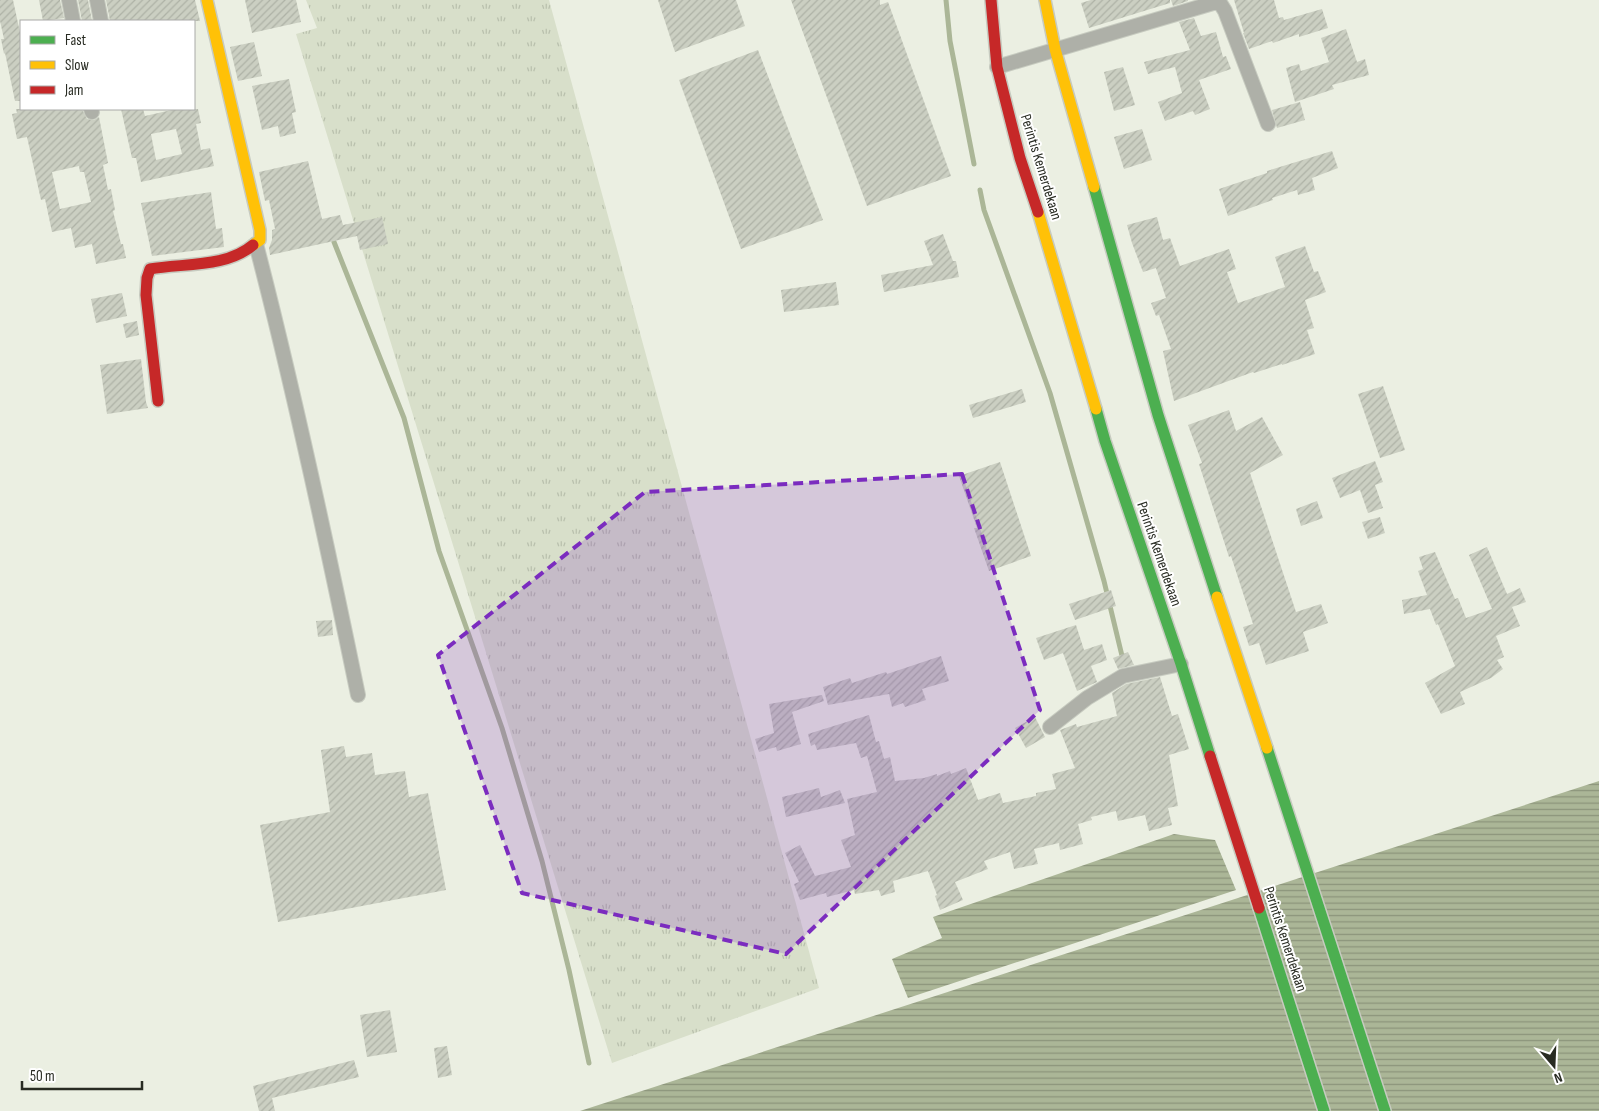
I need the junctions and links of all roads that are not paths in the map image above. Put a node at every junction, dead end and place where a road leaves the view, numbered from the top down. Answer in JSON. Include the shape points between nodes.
{"nodes":[{"id":1,"x":69,"y":0,"type":"edge"},
{"id":2,"x":96,"y":0,"type":"edge"},
{"id":3,"x":207,"y":0,"type":"edge"},
{"id":4,"x":991,"y":0,"type":"edge"},
{"id":5,"x":1045,"y":0,"type":"edge"},
{"id":6,"x":73,"y":20,"type":"edge"},
{"id":7,"x":101,"y":20,"type":"edge"},
{"id":8,"x":1055,"y":49,"type":"junction"},
{"id":9,"x":998,"y":67,"type":"junction"},
{"id":10,"x":1268,"y":124,"type":"dead end"},
{"id":11,"x":256,"y":244,"type":"junction"},
{"id":12,"x":158,"y":401,"type":"dead end"},
{"id":13,"x":1181,"y":664,"type":"junction"},
{"id":14,"x":358,"y":695,"type":"dead end"},
{"id":15,"x":1050,"y":727,"type":"dead end"},
{"id":16,"x":1324,"y":1111,"type":"edge"},
{"id":17,"x":1385,"y":1111,"type":"edge"}],
"edges":[{"from":1,"to":6,"type":"street"},
{"from":2,"to":7,"type":"street"},
{"from":3,"to":11,"type":"main road","via":[[260,230],[260,240]]},
{"from":4,"to":9,"type":"main road","name":"Perintis Kemerdekaan"},
{"from":5,"to":8,"type":"main road"},
{"from":8,"to":9,"type":"street"},
{"from":8,"to":10,"type":"street","via":[[1220,3]]},
{"from":8,"to":17,"type":"main road","via":[[1158,415]]},
{"from":9,"to":13,"type":"main road","name":"Perintis Kemerdekaan","via":[[1020,158],[1043,225],[1105,441]]},
{"from":11,"to":12,"type":"main road","via":[[238,254],[206,262],[150,269],[146,295]]},
{"from":11,"to":14,"type":"street","via":[[315,489]]},
{"from":13,"to":15,"type":"street","via":[[1123,676]]},
{"from":13,"to":16,"type":"main road","name":"Perintis Kemerdekaan"}]}
